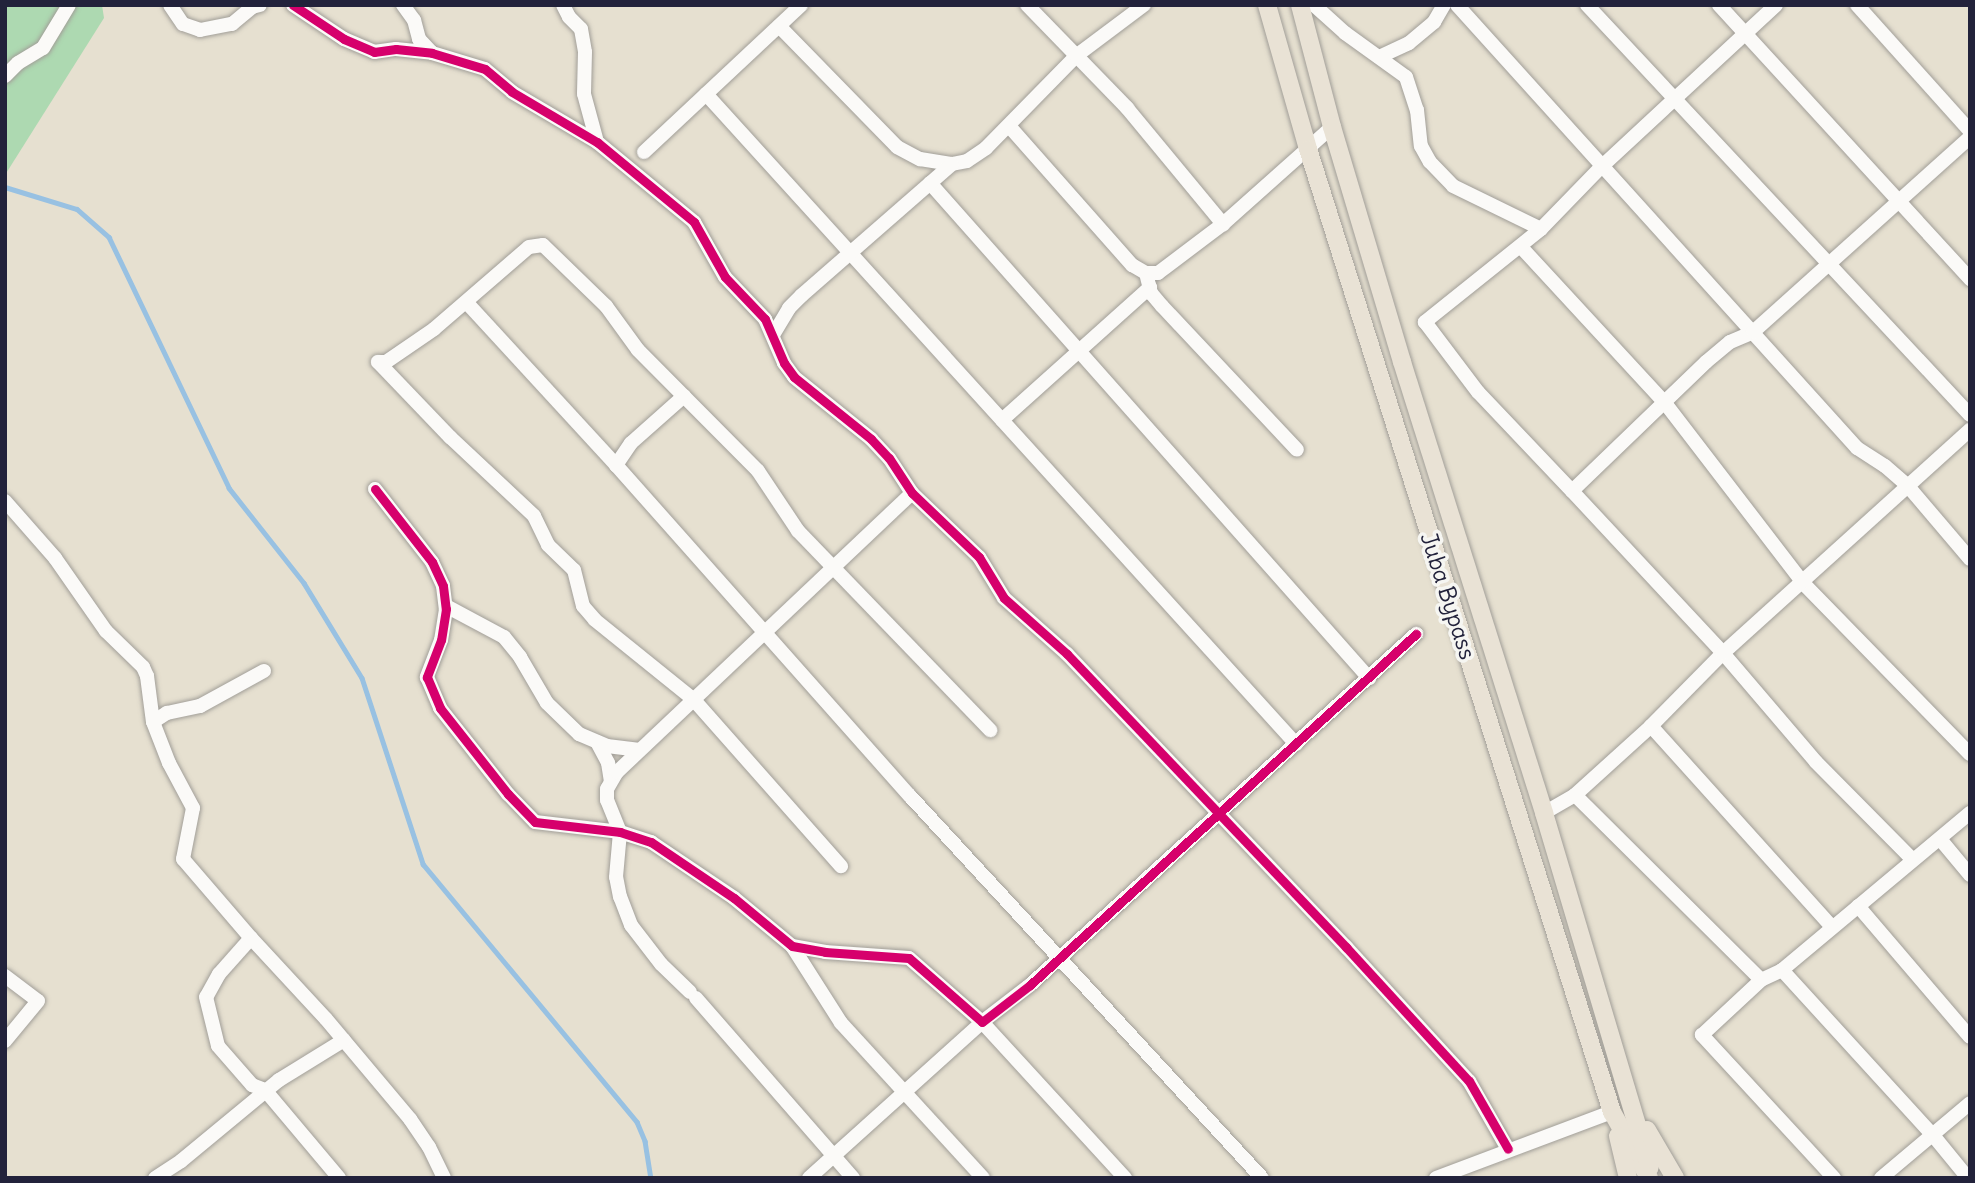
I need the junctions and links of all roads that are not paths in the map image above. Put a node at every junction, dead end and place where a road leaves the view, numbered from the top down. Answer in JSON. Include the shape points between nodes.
{"nodes":[{"id":1,"x":69,"y":5,"type":"edge"},
{"id":2,"x":170,"y":5,"type":"edge"},
{"id":3,"x":260,"y":5,"type":"edge"},
{"id":4,"x":293,"y":5,"type":"edge"},
{"id":5,"x":403,"y":5,"type":"edge"},
{"id":6,"x":563,"y":5,"type":"edge"},
{"id":7,"x":801,"y":5,"type":"edge"},
{"id":8,"x":1027,"y":5,"type":"edge"},
{"id":9,"x":1143,"y":5,"type":"edge"},
{"id":10,"x":1267,"y":5,"type":"edge"},
{"id":11,"x":1300,"y":5,"type":"edge"},
{"id":12,"x":1314,"y":5,"type":"edge"},
{"id":13,"x":1444,"y":5,"type":"edge"},
{"id":14,"x":1457,"y":5,"type":"edge"},
{"id":15,"x":1587,"y":5,"type":"edge"},
{"id":16,"x":1719,"y":5,"type":"edge"},
{"id":17,"x":1776,"y":5,"type":"edge"},
{"id":18,"x":1857,"y":5,"type":"edge"},
{"id":19,"x":779,"y":26,"type":"junction"},
{"id":20,"x":1744,"y":34,"type":"junction"},
{"id":21,"x":432,"y":53,"type":"junction"},
{"id":22,"x":1076,"y":55,"type":"junction"},
{"id":23,"x":1379,"y":57,"type":"junction"},
{"id":24,"x":5,"y":76,"type":"edge"},
{"id":25,"x":706,"y":94,"type":"junction"},
{"id":26,"x":1675,"y":97,"type":"junction"},
{"id":27,"x":1009,"y":126,"type":"junction"},
{"id":28,"x":1332,"y":127,"type":"junction"},
{"id":29,"x":1970,"y":131,"type":"edge"},
{"id":30,"x":1970,"y":137,"type":"edge"},
{"id":31,"x":597,"y":142,"type":"junction"},
{"id":32,"x":1308,"y":149,"type":"junction"},
{"id":33,"x":644,"y":152,"type":"dead end"},
{"id":34,"x":952,"y":164,"type":"junction"},
{"id":35,"x":1602,"y":166,"type":"junction"},
{"id":36,"x":930,"y":183,"type":"junction"},
{"id":37,"x":1897,"y":200,"type":"junction"},
{"id":38,"x":1223,"y":224,"type":"junction"},
{"id":39,"x":1541,"y":229,"type":"junction"},
{"id":40,"x":1521,"y":247,"type":"junction"},
{"id":41,"x":853,"y":253,"type":"junction"},
{"id":42,"x":1829,"y":262,"type":"junction"},
{"id":43,"x":1970,"y":279,"type":"edge"},
{"id":44,"x":1148,"y":280,"type":"junction"},
{"id":45,"x":467,"y":303,"type":"junction"},
{"id":46,"x":1753,"y":332,"type":"junction"},
{"id":47,"x":773,"y":335,"type":"junction"},
{"id":48,"x":1078,"y":351,"type":"junction"},
{"id":49,"x":684,"y":396,"type":"junction"},
{"id":50,"x":1665,"y":403,"type":"junction"},
{"id":51,"x":1970,"y":415,"type":"edge"},
{"id":52,"x":1002,"y":420,"type":"junction"},
{"id":53,"x":1970,"y":430,"type":"edge"},
{"id":54,"x":1297,"y":450,"type":"dead end"},
{"id":55,"x":616,"y":465,"type":"junction"},
{"id":56,"x":1907,"y":485,"type":"junction"},
{"id":57,"x":375,"y":489,"type":"dead end"},
{"id":58,"x":1572,"y":491,"type":"junction"},
{"id":59,"x":912,"y":493,"type":"junction"},
{"id":60,"x":5,"y":501,"type":"edge"},
{"id":61,"x":1970,"y":559,"type":"edge"},
{"id":62,"x":835,"y":566,"type":"junction"},
{"id":63,"x":1802,"y":583,"type":"junction"},
{"id":64,"x":446,"y":607,"type":"junction"},
{"id":65,"x":765,"y":633,"type":"junction"},
{"id":66,"x":1416,"y":634,"type":"dead end"},
{"id":67,"x":1723,"y":653,"type":"junction"},
{"id":68,"x":264,"y":671,"type":"dead end"},
{"id":69,"x":1369,"y":678,"type":"junction"},
{"id":70,"x":694,"y":700,"type":"junction"},
{"id":71,"x":153,"y":722,"type":"junction"},
{"id":72,"x":1651,"y":726,"type":"junction"},
{"id":73,"x":990,"y":730,"type":"dead end"},
{"id":74,"x":597,"y":741,"type":"junction"},
{"id":75,"x":1296,"y":744,"type":"junction"},
{"id":76,"x":640,"y":750,"type":"junction"},
{"id":77,"x":1970,"y":754,"type":"edge"},
{"id":78,"x":611,"y":781,"type":"junction"},
{"id":79,"x":1575,"y":795,"type":"junction"},
{"id":80,"x":1544,"y":813,"type":"junction"},
{"id":81,"x":1970,"y":813,"type":"edge"},
{"id":82,"x":1220,"y":815,"type":"junction"},
{"id":83,"x":620,"y":832,"type":"junction"},
{"id":84,"x":1940,"y":839,"type":"junction"},
{"id":85,"x":1912,"y":859,"type":"junction"},
{"id":86,"x":841,"y":866,"type":"dead end"},
{"id":87,"x":1970,"y":875,"type":"edge"},
{"id":88,"x":1858,"y":906,"type":"junction"},
{"id":89,"x":1831,"y":926,"type":"junction"},
{"id":90,"x":251,"y":938,"type":"junction"},
{"id":91,"x":792,"y":946,"type":"junction"},
{"id":92,"x":1059,"y":959,"type":"junction"},
{"id":93,"x":1782,"y":970,"type":"junction"},
{"id":94,"x":5,"y":976,"type":"edge"},
{"id":95,"x":1761,"y":980,"type":"junction"},
{"id":96,"x":982,"y":1022,"type":"junction"},
{"id":97,"x":1970,"y":1037,"type":"edge"},
{"id":98,"x":344,"y":1040,"type":"junction"},
{"id":99,"x":5,"y":1041,"type":"edge"},
{"id":100,"x":265,"y":1090,"type":"junction"},
{"id":101,"x":905,"y":1092,"type":"junction"},
{"id":102,"x":1970,"y":1103,"type":"edge"},
{"id":103,"x":1636,"y":1111,"type":"junction"},
{"id":104,"x":1612,"y":1112,"type":"junction"},
{"id":105,"x":1932,"y":1134,"type":"junction"},
{"id":106,"x":1508,"y":1149,"type":"junction"},
{"id":107,"x":834,"y":1156,"type":"junction"},
{"id":108,"x":155,"y":1178,"type":"edge"},
{"id":109,"x":339,"y":1178,"type":"edge"},
{"id":110,"x":444,"y":1178,"type":"edge"},
{"id":111,"x":809,"y":1178,"type":"edge"},
{"id":112,"x":853,"y":1178,"type":"edge"},
{"id":113,"x":983,"y":1178,"type":"edge"},
{"id":114,"x":1125,"y":1178,"type":"edge"},
{"id":115,"x":1262,"y":1178,"type":"edge"},
{"id":116,"x":1436,"y":1178,"type":"edge"},
{"id":117,"x":1628,"y":1178,"type":"edge"},
{"id":118,"x":1651,"y":1178,"type":"edge"},
{"id":119,"x":1675,"y":1178,"type":"edge"},
{"id":120,"x":1834,"y":1178,"type":"edge"},
{"id":121,"x":1881,"y":1178,"type":"edge"},
{"id":122,"x":1968,"y":1178,"type":"edge"}],
"edges":[{"from":1,"to":24,"type":"street","via":[[43,48]]},
{"from":2,"to":3,"type":"street","via":[[183,24],[200,30],[232,24]]},
{"from":4,"to":21,"type":"street","via":[[344,39],[374,52]]},
{"from":5,"to":21,"type":"street","via":[[414,20],[419,39]]},
{"from":6,"to":31,"type":"street","via":[[581,29],[584,94]]},
{"from":7,"to":19,"type":"street"},
{"from":8,"to":22,"type":"street"},
{"from":9,"to":22,"type":"street"},
{"from":10,"to":32,"type":"main road","name":"Juba Bypass"},
{"from":11,"to":28,"type":"main road","name":"Juba Bypass"},
{"from":12,"to":23,"type":"street"},
{"from":13,"to":23,"type":"street","via":[[1434,22],[1409,43]]},
{"from":14,"to":35,"type":"street"},
{"from":15,"to":26,"type":"street"},
{"from":16,"to":20,"type":"street"},
{"from":17,"to":20,"type":"street"},
{"from":18,"to":29,"type":"street"},
{"from":19,"to":25,"type":"street"},
{"from":19,"to":34,"type":"street","via":[[897,147],[920,159]]},
{"from":20,"to":26,"type":"street"},
{"from":20,"to":37,"type":"street"},
{"from":21,"to":31,"type":"street","via":[[485,69],[512,92]]},
{"from":22,"to":27,"type":"street"},
{"from":22,"to":38,"type":"street","via":[[1127,108]]},
{"from":23,"to":39,"type":"street","via":[[1406,77],[1417,110],[1421,146],[1430,162],[1453,186]]},
{"from":25,"to":33,"type":"street"},
{"from":25,"to":41,"type":"street"},
{"from":26,"to":35,"type":"street"},
{"from":26,"to":42,"type":"street"},
{"from":27,"to":34,"type":"street","via":[[967,161]]},
{"from":27,"to":44,"type":"street"},
{"from":28,"to":32,"type":"street"},
{"from":28,"to":80,"type":"main road","name":"Juba Bypass"},
{"from":30,"to":37,"type":"street"},
{"from":31,"to":47,"type":"street","via":[[699,227],[724,277],[765,318]]},
{"from":32,"to":38,"type":"street"},
{"from":32,"to":104,"type":"main road","name":"Juba Bypass"},
{"from":34,"to":36,"type":"street"},
{"from":35,"to":39,"type":"street"},
{"from":35,"to":46,"type":"street"},
{"from":36,"to":41,"type":"street"},
{"from":36,"to":48,"type":"street"},
{"from":37,"to":42,"type":"street"},
{"from":37,"to":43,"type":"street"},
{"from":38,"to":44,"type":"street"},
{"from":39,"to":40,"type":"street"},
{"from":40,"to":50,"type":"street"},
{"from":40,"to":58,"type":"street","via":[[1425,322],[1478,392]]},
{"from":41,"to":47,"type":"street","via":[[789,308]]},
{"from":41,"to":52,"type":"street"},
{"from":42,"to":46,"type":"street"},
{"from":42,"to":51,"type":"street"},
{"from":44,"to":48,"type":"street"},
{"from":44,"to":54,"type":"street","via":[[1162,306]]},
{"from":45,"to":49,"type":"street","via":[[529,247],[542,245],[606,306],[638,350]]},
{"from":45,"to":55,"type":"street"},
{"from":45,"to":70,"type":"street","via":[[386,362],[378,362],[450,438],[534,516],[548,545],[574,570],[583,606],[595,620]]},
{"from":46,"to":50,"type":"street","via":[[1730,342]]},
{"from":46,"to":56,"type":"street","via":[[1863,455]]},
{"from":47,"to":59,"type":"street","via":[[794,377],[871,439]]},
{"from":48,"to":52,"type":"street"},
{"from":48,"to":69,"type":"street"},
{"from":49,"to":55,"type":"street","via":[[631,443]]},
{"from":49,"to":62,"type":"street","via":[[758,471],[799,531]]},
{"from":50,"to":58,"type":"street"},
{"from":50,"to":63,"type":"street"},
{"from":52,"to":75,"type":"street"},
{"from":53,"to":56,"type":"street"},
{"from":55,"to":65,"type":"street"},
{"from":56,"to":61,"type":"street"},
{"from":56,"to":63,"type":"street"},
{"from":57,"to":64,"type":"street","via":[[432,562]]},
{"from":58,"to":67,"type":"street"},
{"from":59,"to":62,"type":"street"},
{"from":59,"to":82,"type":"street","via":[[979,557],[1004,598],[1067,654]]},
{"from":60,"to":71,"type":"street","via":[[55,558],[106,631],[143,667]]},
{"from":62,"to":65,"type":"street"},
{"from":62,"to":73,"type":"street"},
{"from":63,"to":67,"type":"street"},
{"from":63,"to":77,"type":"street"},
{"from":64,"to":74,"type":"street","via":[[504,637],[547,703],[579,734]]},
{"from":64,"to":83,"type":"street","via":[[441,640],[426,677],[440,708],[535,822]]},
{"from":65,"to":70,"type":"street"},
{"from":65,"to":92,"type":"street"},
{"from":66,"to":69,"type":"street"},
{"from":67,"to":72,"type":"street"},
{"from":67,"to":85,"type":"street","via":[[1815,762]]},
{"from":68,"to":71,"type":"street","via":[[201,706],[167,713]]},
{"from":69,"to":75,"type":"street"},
{"from":70,"to":76,"type":"street"},
{"from":70,"to":86,"type":"street"},
{"from":71,"to":90,"type":"street","via":[[193,808],[183,859]]},
{"from":72,"to":79,"type":"street"},
{"from":72,"to":89,"type":"street"},
{"from":74,"to":76,"type":"street"},
{"from":74,"to":78,"type":"street"},
{"from":75,"to":82,"type":"street"},
{"from":76,"to":78,"type":"street"},
{"from":78,"to":83,"type":"street","via":[[607,800]]},
{"from":79,"to":80,"type":"street"},
{"from":79,"to":95,"type":"street"},
{"from":80,"to":103,"type":"main road","name":"Juba Bypass"},
{"from":81,"to":84,"type":"street"},
{"from":82,"to":92,"type":"street"},
{"from":82,"to":106,"type":"street","via":[[1469,1081]]},
{"from":83,"to":91,"type":"street","via":[[670,853]]},
{"from":83,"to":107,"type":"street","via":[[616,877],[631,925]]},
{"from":84,"to":85,"type":"street"},
{"from":84,"to":87,"type":"street"},
{"from":85,"to":88,"type":"street"},
{"from":88,"to":89,"type":"street"},
{"from":88,"to":97,"type":"street"},
{"from":89,"to":93,"type":"street"},
{"from":90,"to":98,"type":"street"},
{"from":90,"to":100,"type":"street","via":[[206,996],[218,1046],[252,1085]]},
{"from":91,"to":96,"type":"street","via":[[908,958]]},
{"from":91,"to":101,"type":"street","via":[[841,1023]]},
{"from":92,"to":96,"type":"street"},
{"from":92,"to":115,"type":"street"},
{"from":93,"to":95,"type":"street"},
{"from":93,"to":105,"type":"street"},
{"from":94,"to":99,"type":"street","via":[[38,1001]]},
{"from":95,"to":120,"type":"street","via":[[1702,1035]]},
{"from":96,"to":101,"type":"street"},
{"from":96,"to":114,"type":"street"},
{"from":98,"to":100,"type":"street"},
{"from":98,"to":110,"type":"street","via":[[422,1134]]},
{"from":100,"to":108,"type":"street"},
{"from":100,"to":109,"type":"street"},
{"from":101,"to":107,"type":"street"},
{"from":101,"to":113,"type":"street"},
{"from":102,"to":105,"type":"street"},
{"from":103,"to":118,"type":"main road","name":"Juba Bypass"},
{"from":103,"to":119,"type":"main road","name":"Juba Bypass"},
{"from":104,"to":106,"type":"street"},
{"from":104,"to":117,"type":"main road"},
{"from":104,"to":118,"type":"main road","name":"Juba Bypass"},
{"from":105,"to":121,"type":"street"},
{"from":105,"to":122,"type":"street"},
{"from":106,"to":116,"type":"street"},
{"from":107,"to":111,"type":"street"},
{"from":107,"to":112,"type":"street"}]}
